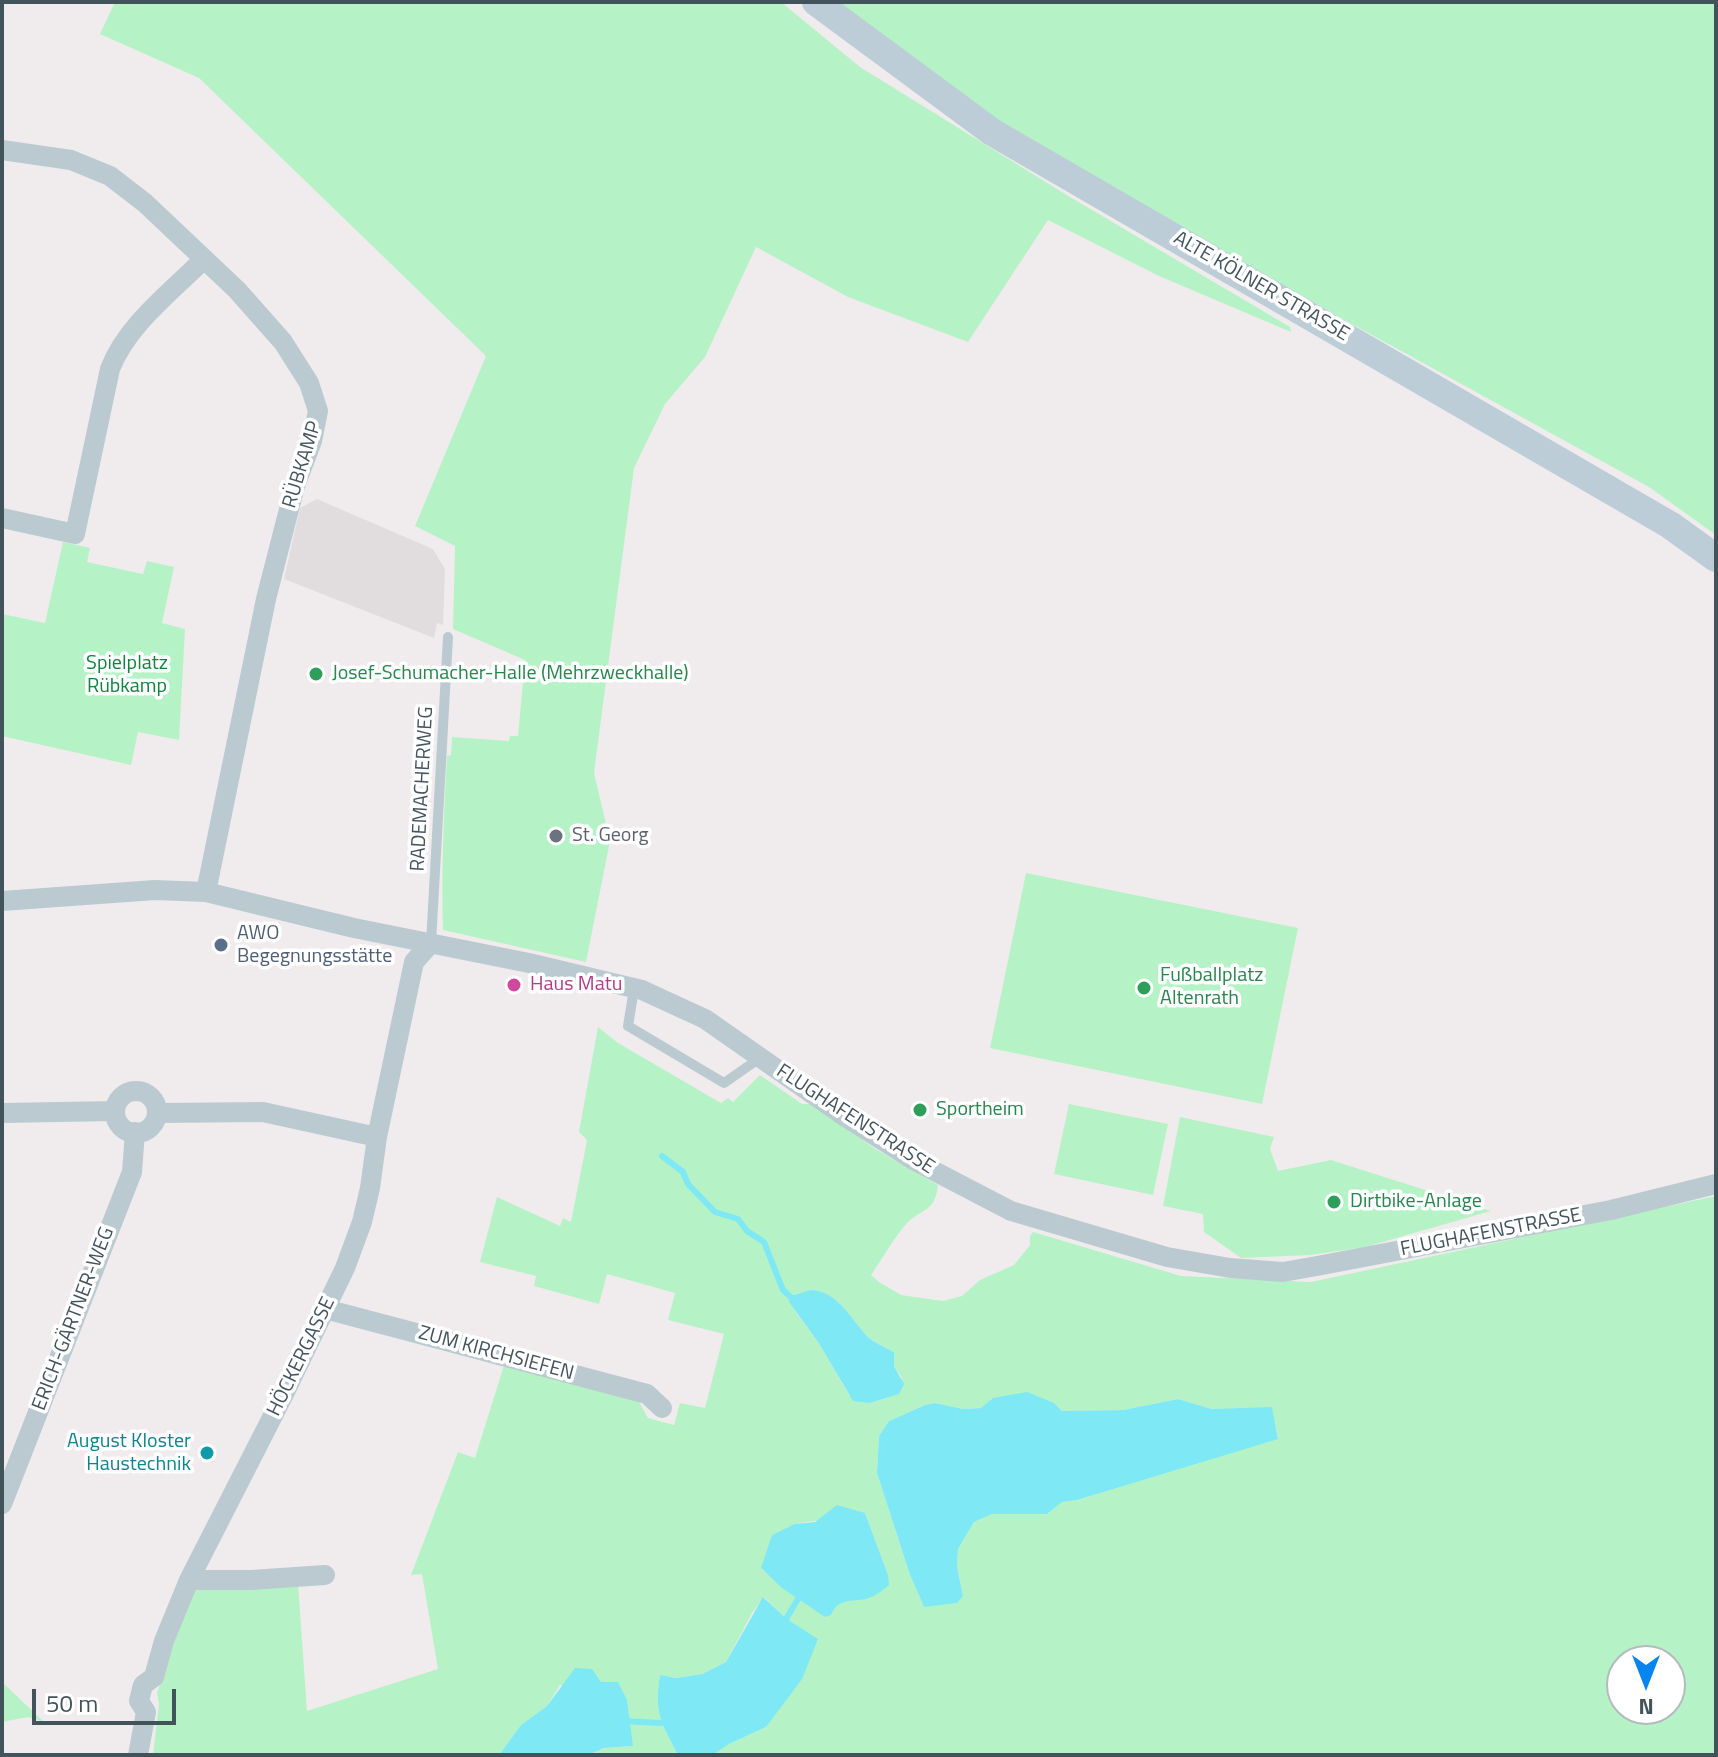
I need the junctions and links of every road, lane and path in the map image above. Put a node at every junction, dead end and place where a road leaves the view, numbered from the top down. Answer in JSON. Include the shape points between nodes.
{"nodes":[{"id":1,"x":816,"y":2,"type":"edge"},
{"id":2,"x":2,"y":150,"type":"edge"},
{"id":3,"x":204,"y":259,"type":"junction"},
{"id":4,"x":2,"y":518,"type":"edge"},
{"id":5,"x":1716,"y":558,"type":"edge"},
{"id":6,"x":448,"y":637,"type":"dead end"},
{"id":7,"x":206,"y":892,"type":"junction"},
{"id":8,"x":2,"y":901,"type":"edge"},
{"id":9,"x":431,"y":943,"type":"junction"},
{"id":10,"x":634,"y":989,"type":"junction"},
{"id":11,"x":760,"y":1058,"type":"junction"},
{"id":12,"x":115,"y":1111,"type":"junction"},
{"id":13,"x":2,"y":1113,"type":"edge"},
{"id":14,"x":157,"y":1113,"type":"junction"},
{"id":15,"x":135,"y":1132,"type":"junction"},
{"id":16,"x":377,"y":1137,"type":"junction"},
{"id":17,"x":1716,"y":1184,"type":"edge"},
{"id":18,"x":325,"y":1309,"type":"junction"},
{"id":19,"x":662,"y":1408,"type":"dead end"},
{"id":20,"x":2,"y":1504,"type":"edge"},
{"id":21,"x":325,"y":1575,"type":"dead end"},
{"id":22,"x":189,"y":1580,"type":"junction"},
{"id":23,"x":138,"y":1755,"type":"edge"}],
"edges":[{"from":1,"to":5,"type":"main road","name":"ALTE KÖLNER STRASSE","via":[[992,132],[1670,525]]},
{"from":2,"to":3,"type":"street","name":"RÜBKAMP","via":[[71,160],[110,176]]},
{"from":3,"to":4,"type":"street","via":[[117,351],[75,534]]},
{"from":3,"to":7,"type":"street","name":"RÜBKAMP","via":[[283,342],[309,383],[318,411],[266,599]]},
{"from":6,"to":9,"type":"lane","name":"RADEMACHERWEG"},
{"from":7,"to":8,"type":"street","name":"FLUGHAFENSTRASSE","via":[[155,890]]},
{"from":7,"to":9,"type":"street","name":"FLUGHAFENSTRASSE"},
{"from":9,"to":10,"type":"street","name":"FLUGHAFENSTRASSE"},
{"from":9,"to":16,"type":"street","name":"HÖCKERGASSE","via":[[414,962]]},
{"from":10,"to":11,"type":"street","name":"FLUGHAFENSTRASSE","via":[[685,1008]]},
{"from":10,"to":11,"type":"lane","via":[[628,1026],[724,1083]]},
{"from":11,"to":17,"type":"street","name":"FLUGHAFENSTRASSE","via":[[915,1161],[1011,1211],[1167,1257],[1230,1268],[1283,1272],[1611,1210]]},
{"from":12,"to":13,"type":"street"},
{"from":12,"to":14,"type":"street","via":[[123,1095],[140,1091],[151,1097]]},
{"from":12,"to":15,"type":"street","via":[[123,1128]]},
{"from":14,"to":15,"type":"street","via":[[151,1126]]},
{"from":14,"to":16,"type":"street","via":[[263,1112]]},
{"from":15,"to":20,"type":"street","name":"ERICH-GÄRTNER-WEG","via":[[132,1172]]},
{"from":16,"to":18,"type":"street","name":"HÖCKERGASSE","via":[[362,1222]]},
{"from":18,"to":19,"type":"street","name":"ZUM KIRCHSIEFEN","via":[[647,1394]]},
{"from":18,"to":22,"type":"street","name":"HÖCKERGASSE"},
{"from":21,"to":22,"type":"street"},
{"from":22,"to":23,"type":"street","name":"HÖCKERGASSE","via":[[154,1677],[143,1685],[139,1701],[146,1712]]}]}
